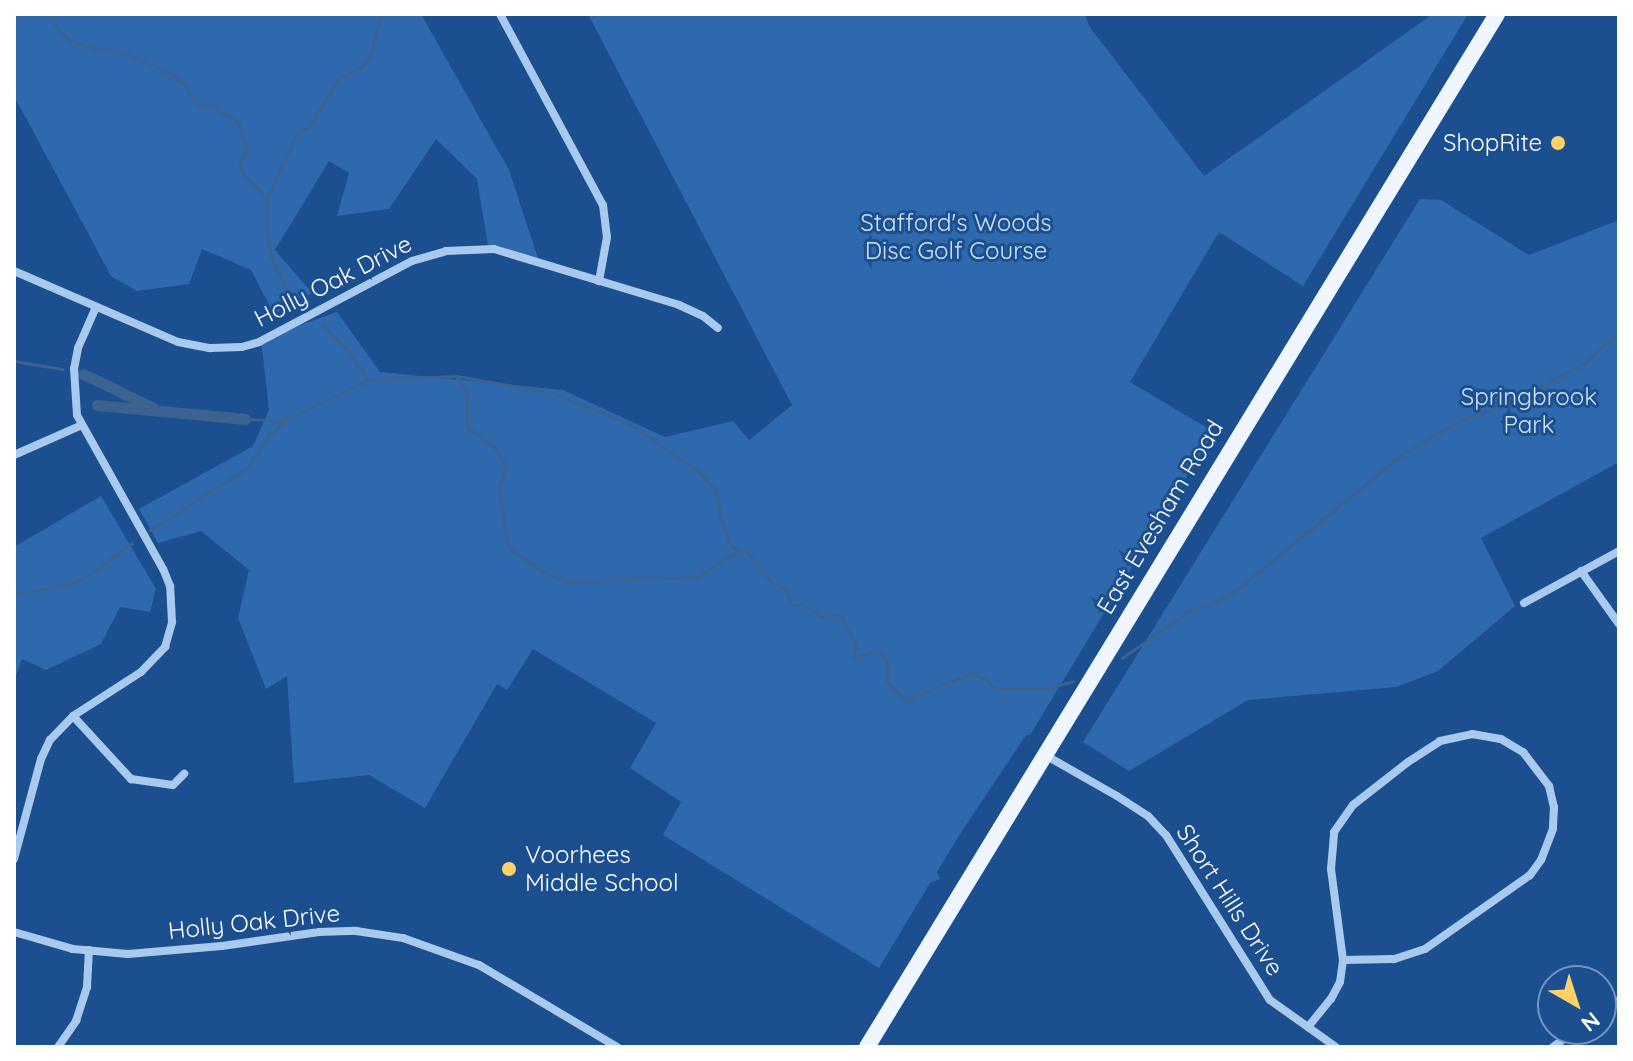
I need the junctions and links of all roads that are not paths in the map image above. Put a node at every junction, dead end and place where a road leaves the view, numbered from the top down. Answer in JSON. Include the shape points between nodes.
{"nodes":[{"id":1,"x":500,"y":14,"type":"edge"},
{"id":2,"x":1497,"y":14,"type":"edge"},
{"id":3,"x":14,"y":271,"type":"edge"},
{"id":4,"x":599,"y":281,"type":"junction"},
{"id":5,"x":96,"y":307,"type":"junction"},
{"id":6,"x":718,"y":328,"type":"dead end"},
{"id":7,"x":82,"y":425,"type":"junction"},
{"id":8,"x":14,"y":455,"type":"edge"},
{"id":9,"x":1619,"y":551,"type":"edge"},
{"id":10,"x":1581,"y":571,"type":"junction"},
{"id":11,"x":1524,"y":603,"type":"dead end"},
{"id":12,"x":1619,"y":624,"type":"edge"},
{"id":13,"x":73,"y":716,"type":"junction"},
{"id":14,"x":1045,"y":755,"type":"junction"},
{"id":15,"x":184,"y":774,"type":"dead end"},
{"id":16,"x":14,"y":859,"type":"edge"},
{"id":17,"x":14,"y":932,"type":"edge"},
{"id":18,"x":89,"y":950,"type":"junction"},
{"id":19,"x":1343,"y":960,"type":"junction"},
{"id":20,"x":1308,"y":1027,"type":"junction"},
{"id":21,"x":58,"y":1047,"type":"edge"},
{"id":22,"x":617,"y":1047,"type":"edge"},
{"id":23,"x":867,"y":1047,"type":"edge"},
{"id":24,"x":1336,"y":1047,"type":"edge"}],
"edges":[{"from":1,"to":4,"type":"street","via":[[603,205],[607,237]]},
{"from":2,"to":14,"type":"main road","name":"East Evesham Road"},
{"from":3,"to":5,"type":"street","name":"Holly Oak Drive"},
{"from":4,"to":5,"type":"street","name":"Holly Oak Drive","via":[[494,249],[446,251],[412,261],[259,342],[226,348],[178,342]]},
{"from":4,"to":6,"type":"street","name":"Holly Oak Drive","via":[[679,305]]},
{"from":5,"to":7,"type":"street","via":[[74,369],[73,394]]},
{"from":7,"to":8,"type":"street"},
{"from":7,"to":13,"type":"street","via":[[163,569],[170,586],[172,622],[165,647],[141,672]]},
{"from":9,"to":10,"type":"street"},
{"from":10,"to":11,"type":"street"},
{"from":10,"to":12,"type":"street"},
{"from":13,"to":15,"type":"street","via":[[131,779],[173,785]]},
{"from":13,"to":16,"type":"street","via":[[41,759]]},
{"from":14,"to":20,"type":"street","name":"Short Hills Drive","via":[[1148,816],[1166,835],[1270,1000]]},
{"from":14,"to":23,"type":"main road","name":"East Evesham Road"},
{"from":17,"to":18,"type":"street","name":"Holly Oak Drive"},
{"from":18,"to":21,"type":"street","via":[[87,987],[76,1021]]},
{"from":18,"to":22,"type":"street","name":"Holly Oak Drive","via":[[159,953],[319,932],[403,938],[479,965]]},
{"from":19,"to":19,"type":"street","via":[[1330,854],[1334,832],[1353,805],[1408,762],[1452,737],[1501,739],[1523,752],[1549,786],[1554,807],[1549,846],[1530,875],[1425,949],[1394,959]]},
{"from":19,"to":20,"type":"street","via":[[1340,982]]},
{"from":20,"to":24,"type":"street","name":"Short Hills Drive"}]}
